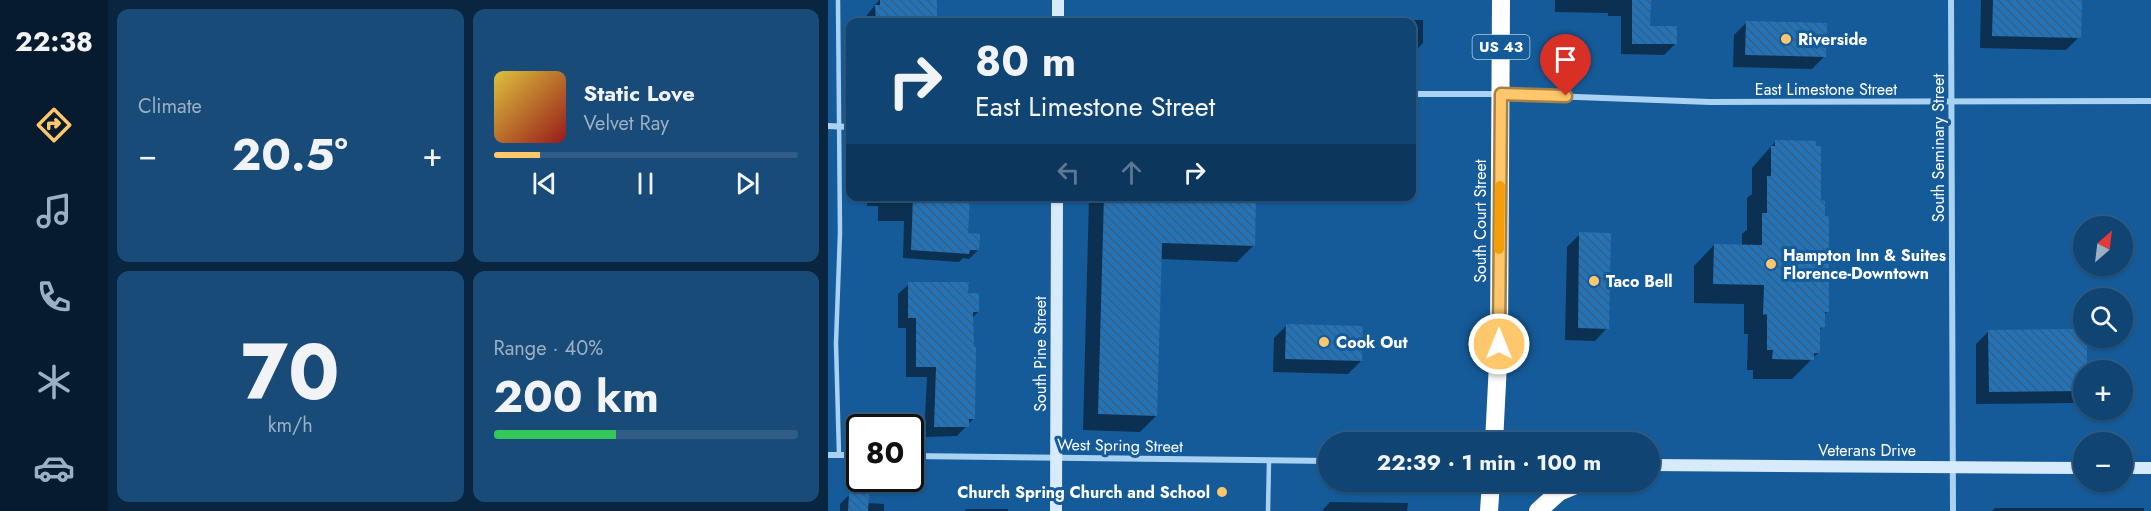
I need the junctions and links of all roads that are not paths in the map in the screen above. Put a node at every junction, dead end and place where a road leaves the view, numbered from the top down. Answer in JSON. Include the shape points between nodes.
{"nodes":[{"id":1,"x":838,"y":0,"type":"edge"},
{"id":2,"x":1058,"y":0,"type":"edge"},
{"id":3,"x":1501,"y":0,"type":"edge"},
{"id":4,"x":1951,"y":0,"type":"edge"},
{"id":5,"x":1058,"y":18,"type":"edge"},
{"id":6,"x":1416,"y":94,"type":"edge"},
{"id":7,"x":1501,"y":94,"type":"junction"},
{"id":8,"x":2151,"y":101,"type":"edge"},
{"id":9,"x":1950,"y":102,"type":"junction"},
{"id":10,"x":828,"y":126,"type":"edge"},
{"id":11,"x":839,"y":126,"type":"junction"},
{"id":12,"x":846,"y":127,"type":"edge"},
{"id":13,"x":1057,"y":201,"type":"edge"},
{"id":14,"x":1495,"y":432,"type":"edge"},
{"id":15,"x":828,"y":455,"type":"edge"},
{"id":16,"x":839,"y":455,"type":"junction"},
{"id":17,"x":846,"y":455,"type":"edge"},
{"id":18,"x":924,"y":456,"type":"edge"},
{"id":19,"x":1056,"y":458,"type":"junction"},
{"id":20,"x":1269,"y":461,"type":"junction"},
{"id":21,"x":1318,"y":462,"type":"edge"},
{"id":22,"x":1660,"y":465,"type":"edge"},
{"id":23,"x":1953,"y":467,"type":"junction"},
{"id":24,"x":2073,"y":468,"type":"edge"},
{"id":25,"x":2133,"y":468,"type":"edge"},
{"id":26,"x":2151,"y":468,"type":"edge"},
{"id":27,"x":1490,"y":492,"type":"edge"},
{"id":28,"x":1559,"y":492,"type":"edge"},
{"id":29,"x":1056,"y":511,"type":"edge"},
{"id":30,"x":1268,"y":511,"type":"edge"},
{"id":31,"x":1489,"y":511,"type":"edge"},
{"id":32,"x":1538,"y":511,"type":"edge"},
{"id":33,"x":1953,"y":511,"type":"edge"}],
"edges":[{"from":1,"to":11,"type":"lane"},
{"from":2,"to":5,"type":"main road"},
{"from":3,"to":7,"type":"highway","name":"South Court Street","number":"US 43"},
{"from":4,"to":9,"type":"street","name":"South Seminary Street"},
{"from":6,"to":7,"type":"street","name":"East Limestone Street"},
{"from":7,"to":9,"type":"street","name":"East Limestone Street","via":[[1710,102]]},
{"from":7,"to":14,"type":"highway","name":"South Court Street","number":"US 43"},
{"from":8,"to":9,"type":"street","name":"East Limestone Street"},
{"from":9,"to":23,"type":"street","name":"South Seminary Street"},
{"from":10,"to":11,"type":"street"},
{"from":11,"to":12,"type":"street"},
{"from":11,"to":16,"type":"lane"},
{"from":13,"to":19,"type":"main road","name":"South Pine Street"},
{"from":15,"to":16,"type":"street"},
{"from":16,"to":17,"type":"street"},
{"from":18,"to":19,"type":"street","name":"West Spring Street"},
{"from":19,"to":20,"type":"street","name":"West Spring Street"},
{"from":19,"to":29,"type":"main road","name":"South Pine Street"},
{"from":20,"to":21,"type":"street","name":"West Spring Street"},
{"from":20,"to":30,"type":"lane"},
{"from":22,"to":23,"type":"main road","name":"Veterans Drive"},
{"from":23,"to":24,"type":"main road","name":"Veterans Drive"},
{"from":23,"to":33,"type":"street","name":"South Seminary Street"},
{"from":25,"to":26,"type":"main road"},
{"from":27,"to":31,"type":"highway"},
{"from":28,"to":32,"type":"highway"}]}
